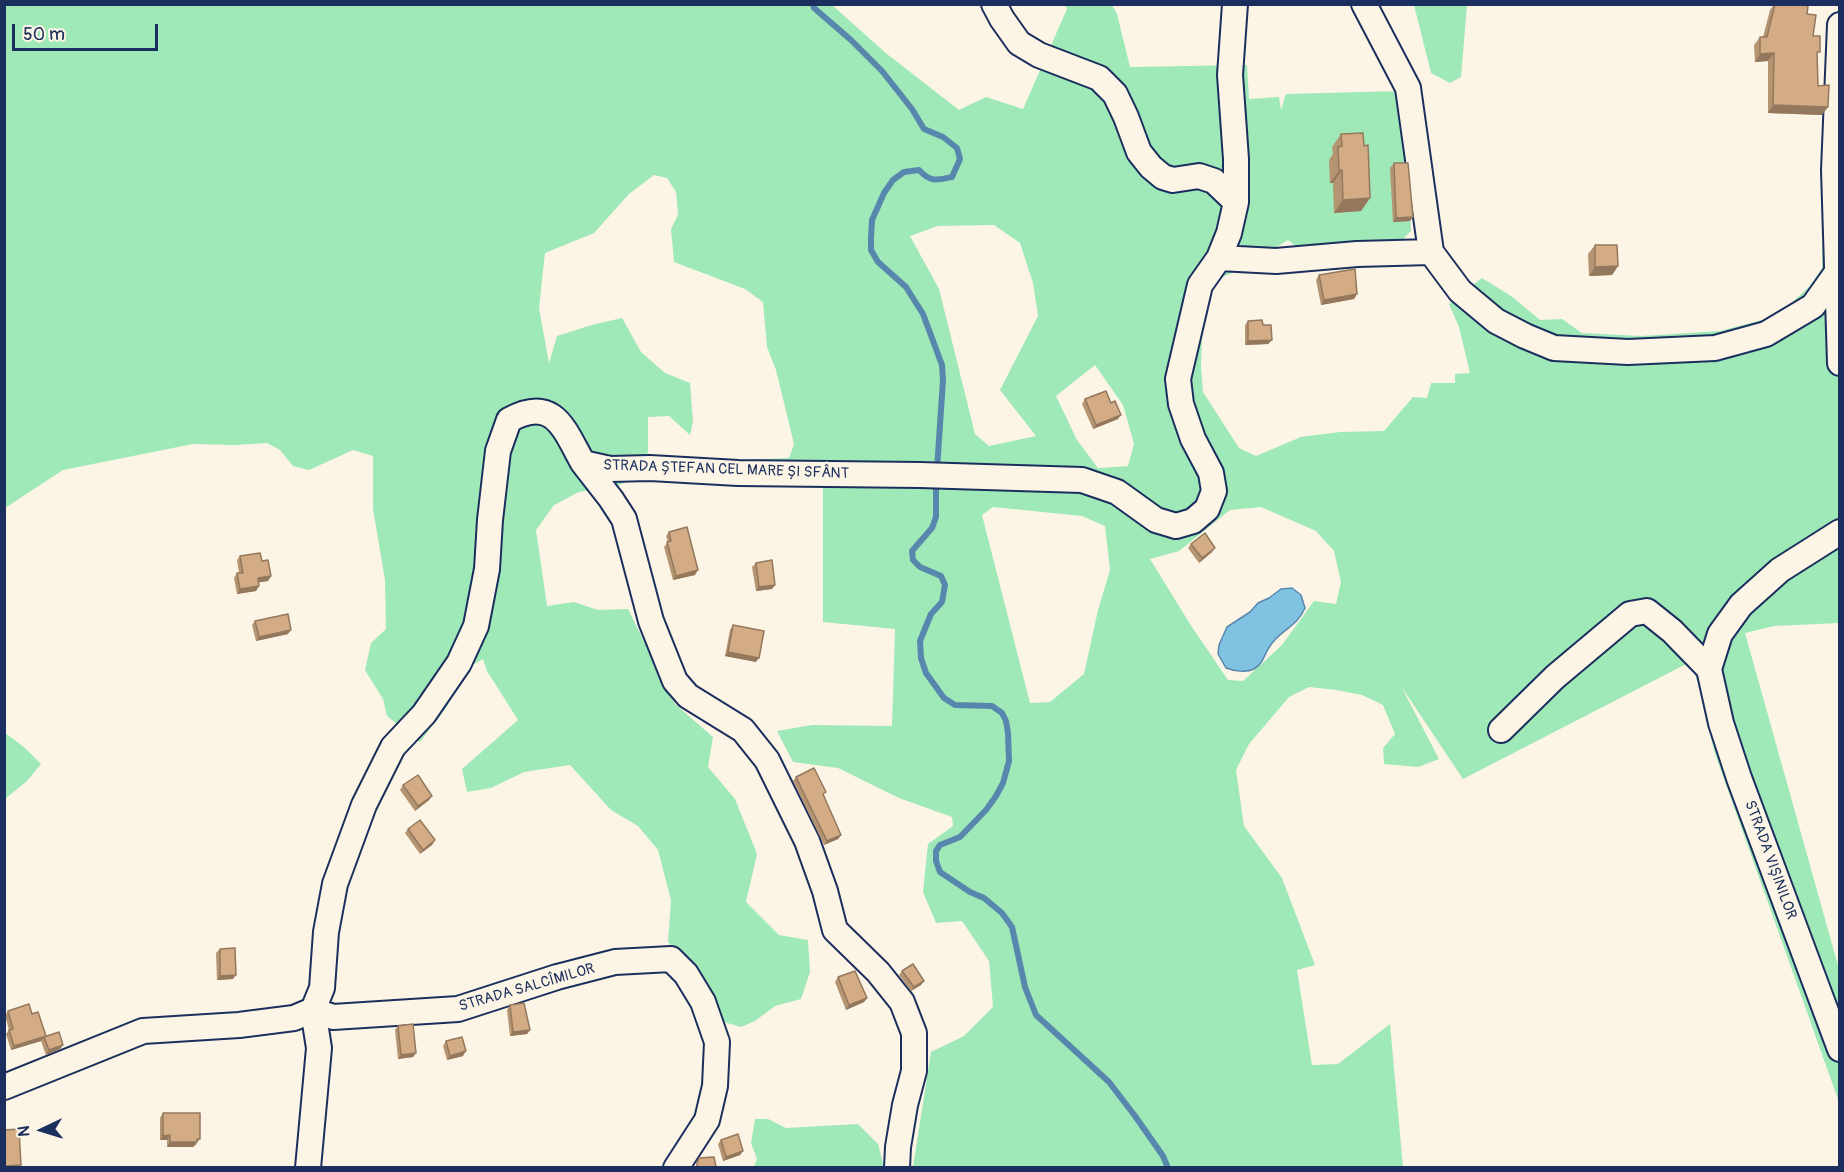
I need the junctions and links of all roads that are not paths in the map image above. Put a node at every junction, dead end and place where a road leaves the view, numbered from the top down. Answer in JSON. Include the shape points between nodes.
{"nodes":[{"id":1,"x":994,"y":4,"type":"edge"},
{"id":2,"x":1235,"y":4,"type":"edge"},
{"id":3,"x":1364,"y":4,"type":"edge"},
{"id":4,"x":1839,"y":25,"type":"edge"},
{"id":5,"x":1236,"y":202,"type":"junction"},
{"id":6,"x":1431,"y":252,"type":"junction"},
{"id":7,"x":1219,"y":258,"type":"junction"},
{"id":8,"x":1838,"y":269,"type":"edge"},
{"id":9,"x":1839,"y":363,"type":"edge"},
{"id":10,"x":583,"y":463,"type":"junction"},
{"id":11,"x":1839,"y":532,"type":"edge"},
{"id":12,"x":1709,"y":669,"type":"junction"},
{"id":13,"x":1501,"y":730,"type":"dead end"},
{"id":14,"x":313,"y":1010,"type":"junction"},
{"id":15,"x":1839,"y":1049,"type":"edge"},
{"id":16,"x":4,"y":1087,"type":"edge"},
{"id":17,"x":309,"y":1167,"type":"edge"},
{"id":18,"x":676,"y":1167,"type":"edge"},
{"id":19,"x":897,"y":1167,"type":"edge"}],
"edges":[{"from":1,"to":5,"type":"street","via":[[1019,43],[1099,78],[1115,94],[1139,152],[1150,167],[1173,180],[1199,176],[1214,181]]},
{"from":2,"to":5,"type":"street","name":"STRADA ȘTEFAN CEL MARE ȘI SFÂNT","via":[[1230,75]]},
{"from":3,"to":6,"type":"street","via":[[1408,88]]},
{"from":4,"to":8,"type":"street","via":[[1834,170]]},
{"from":5,"to":7,"type":"street","name":"STRADA ȘTEFAN CEL MARE ȘI SFÂNT"},
{"from":6,"to":7,"type":"street","via":[[1276,261]]},
{"from":6,"to":8,"type":"street","via":[[1460,291],[1496,321],[1554,348],[1618,351],[1715,348],[1766,334],[1813,306]]},
{"from":7,"to":10,"type":"street","name":"STRADA ȘTEFAN CEL MARE ȘI SFÂNT","via":[[1200,285],[1178,379],[1192,440],[1211,474],[1214,491],[1207,509],[1193,521],[1176,526],[1156,520],[1117,492],[1082,480],[610,469]]},
{"from":8,"to":9,"type":"street"},
{"from":10,"to":14,"type":"street","name":"STRADA ȘTEFAN CEL MARE ȘI SFÂNT","via":[[560,422],[547,412],[524,411],[509,420],[498,451],[487,568],[476,626],[459,663],[424,714],[393,747],[364,805],[335,884],[322,988]]},
{"from":10,"to":19,"type":"street","via":[[624,519],[651,621],[675,681],[688,696],[743,730],[767,760],[807,841],[836,930],[902,1002],[914,1033],[914,1071]]},
{"from":11,"to":12,"type":"street","name":"STRADA VIȘINILOR","via":[[1780,570],[1741,606],[1720,634]]},
{"from":12,"to":13,"type":"street","via":[[1647,611],[1630,614],[1555,677]]},
{"from":12,"to":15,"type":"street","name":"STRADA VIȘINILOR","via":[[1739,778]]},
{"from":14,"to":16,"type":"street","via":[[294,1018],[239,1025],[143,1031]]},
{"from":14,"to":17,"type":"street","via":[[319,1048]]},
{"from":14,"to":18,"type":"street","name":"STRADA SALCÎMILOR","via":[[333,1017],[458,1009],[615,962],[671,958],[703,1002],[717,1042],[715,1086],[707,1120]]}]}
